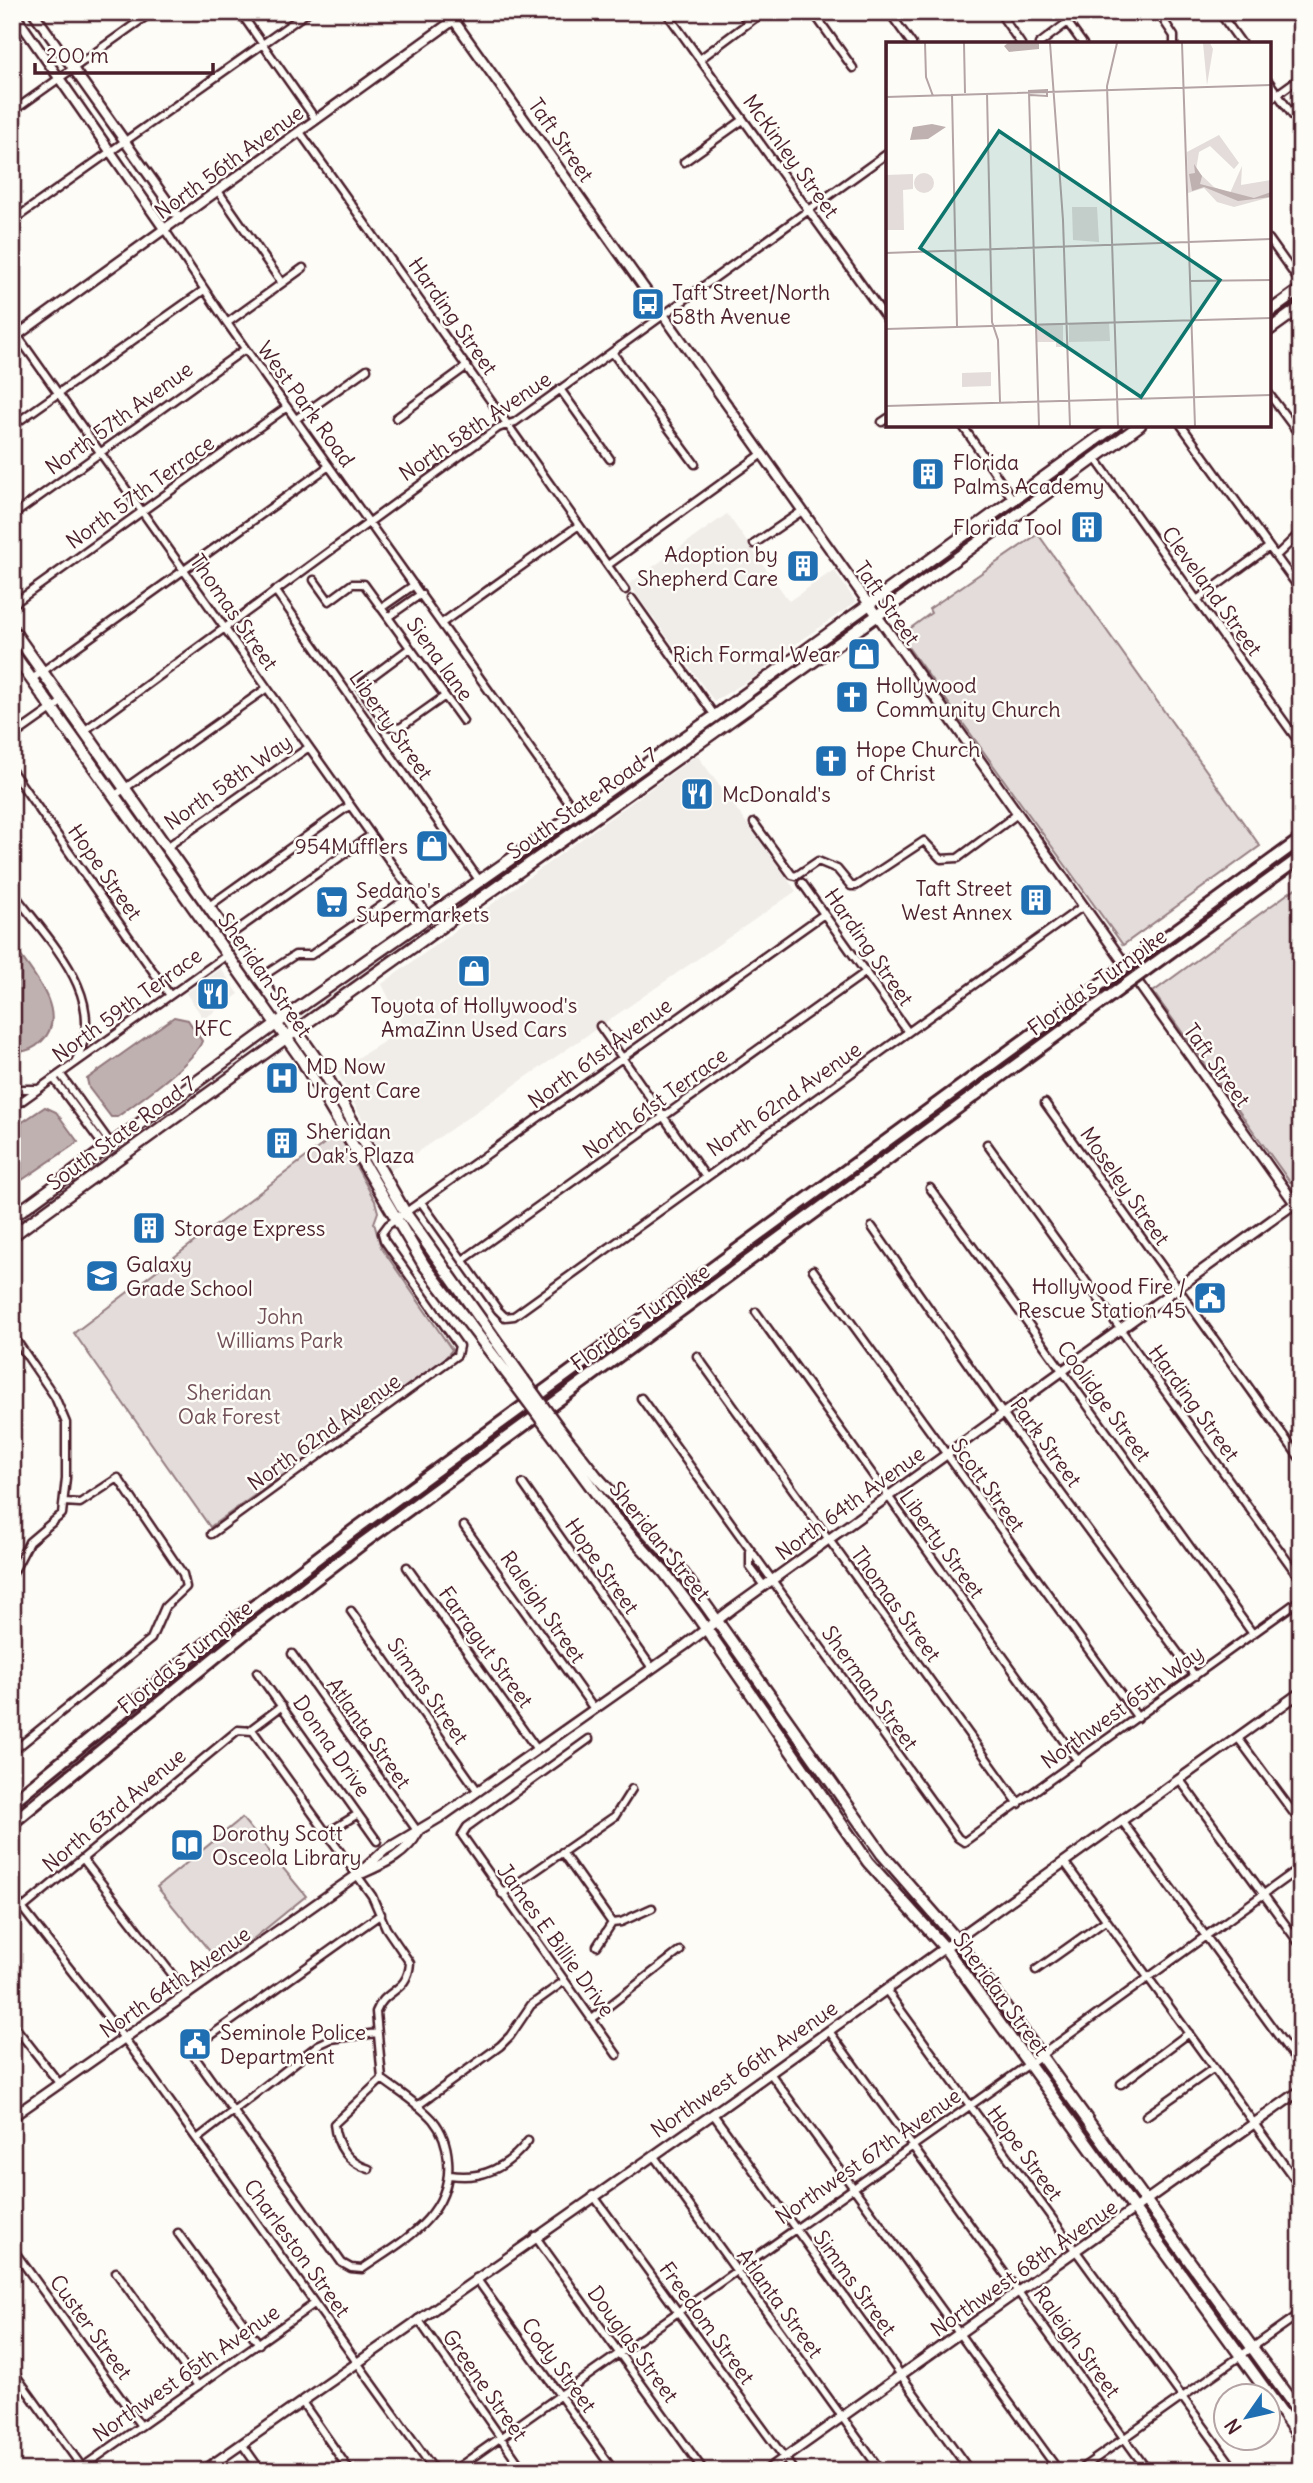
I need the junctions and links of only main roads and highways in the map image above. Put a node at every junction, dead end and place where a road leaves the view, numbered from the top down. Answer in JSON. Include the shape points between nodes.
{"nodes":[{"id":1,"x":1301,"y":289,"type":"edge"},
{"id":2,"x":1300,"y":307,"type":"edge"},
{"id":3,"x":1271,"y":311,"type":"edge"},
{"id":4,"x":1271,"y":329,"type":"edge"},
{"id":5,"x":1113,"y":427,"type":"edge"},
{"id":6,"x":1137,"y":427,"type":"edge"},
{"id":7,"x":1100,"y":437,"type":"junction"},
{"id":8,"x":1095,"y":458,"type":"junction"},
{"id":9,"x":1012,"y":498,"type":"junction"},
{"id":10,"x":1009,"y":520,"type":"junction"},
{"id":11,"x":12,"y":629,"type":"edge"},
{"id":12,"x":12,"y":652,"type":"edge"},
{"id":13,"x":740,"y":698,"type":"junction"},
{"id":14,"x":715,"y":716,"type":"junction"},
{"id":15,"x":738,"y":716,"type":"junction"},
{"id":16,"x":711,"y":735,"type":"junction"},
{"id":17,"x":616,"y":785,"type":"junction"},
{"id":18,"x":611,"y":805,"type":"junction"},
{"id":19,"x":576,"y":813,"type":"junction"},
{"id":20,"x":571,"y":834,"type":"junction"},
{"id":21,"x":1301,"y":839,"type":"edge"},
{"id":22,"x":1301,"y":857,"type":"edge"},
{"id":23,"x":426,"y":917,"type":"junction"},
{"id":24,"x":425,"y":938,"type":"junction"},
{"id":25,"x":287,"y":1016,"type":"junction"},
{"id":26,"x":276,"y":1024,"type":"junction"},
{"id":27,"x":297,"y":1031,"type":"junction"},
{"id":28,"x":286,"y":1038,"type":"junction"},
{"id":29,"x":108,"y":1146,"type":"junction"},
{"id":30,"x":99,"y":1173,"type":"junction"},
{"id":31,"x":12,"y":1217,"type":"edge"},
{"id":32,"x":12,"y":1236,"type":"edge"},
{"id":33,"x":519,"y":1382,"type":"junction"},
{"id":34,"x":553,"y":1429,"type":"junction"},
{"id":35,"x":12,"y":1802,"type":"edge"},
{"id":36,"x":12,"y":1823,"type":"edge"},
{"id":37,"x":1301,"y":2415,"type":"edge"},
{"id":38,"x":1301,"y":2439,"type":"edge"}],
"edges":[{"from":1,"to":3,"type":"main road"},
{"from":2,"to":4,"type":"main road"},
{"from":5,"to":7,"type":"main road","name":"South State Road 7"},
{"from":6,"to":8,"type":"main road","name":"South State Road 7"},
{"from":7,"to":8,"type":"main road"},
{"from":7,"to":9,"type":"main road","name":"South State Road 7"},
{"from":8,"to":10,"type":"main road","name":"South State Road 7"},
{"from":9,"to":10,"type":"main road"},
{"from":9,"to":13,"type":"main road","name":"South State Road 7"},
{"from":10,"to":15,"type":"main road","name":"South State Road 7"},
{"from":11,"to":25,"type":"main road","name":"Sheridan Street"},
{"from":12,"to":26,"type":"main road","name":"Sheridan Street"},
{"from":13,"to":14,"type":"main road","name":"South State Road 7"},
{"from":13,"to":15,"type":"main road"},
{"from":14,"to":16,"type":"main road"},
{"from":14,"to":17,"type":"main road","name":"South State Road 7"},
{"from":15,"to":16,"type":"main road","name":"South State Road 7"},
{"from":16,"to":18,"type":"main road","name":"South State Road 7"},
{"from":17,"to":18,"type":"main road"},
{"from":17,"to":19,"type":"main road","name":"South State Road 7"},
{"from":18,"to":20,"type":"main road","name":"South State Road 7"},
{"from":19,"to":20,"type":"main road"},
{"from":19,"to":23,"type":"main road","name":"South State Road 7"},
{"from":20,"to":24,"type":"main road","name":"South State Road 7"},
{"from":21,"to":35,"type":"highway","name":"Florida's Turnpike","bridge":true,"via":[[354,1530]]},
{"from":22,"to":36,"type":"highway","name":"Florida's Turnpike","bridge":true,"via":[[363,1543]]},
{"from":23,"to":24,"type":"main road"},
{"from":23,"to":25,"type":"main road","name":"South State Road 7"},
{"from":24,"to":27,"type":"main road","name":"South State Road 7"},
{"from":25,"to":26,"type":"main road","name":"South State Road 7"},
{"from":25,"to":27,"type":"main road","name":"Sheridan Street"},
{"from":26,"to":28,"type":"main road","name":"Sheridan Street"},
{"from":26,"to":29,"type":"main road","name":"South State Road 7"},
{"from":27,"to":28,"type":"main road","name":"South State Road 7"},
{"from":27,"to":33,"type":"main road","name":"Sheridan Street","via":[[346,1104],[406,1214]]},
{"from":28,"to":30,"type":"main road","name":"South State Road 7"},
{"from":28,"to":33,"type":"main road","name":"Sheridan Street","via":[[424,1265]]},
{"from":29,"to":30,"type":"main road","via":[[108,1160]]},
{"from":29,"to":31,"type":"main road","name":"South State Road 7"},
{"from":30,"to":32,"type":"main road","name":"South State Road 7"},
{"from":33,"to":34,"type":"main road","name":"Sheridan Street","bridge":true},
{"from":34,"to":37,"type":"main road","name":"Sheridan Street","via":[[678,1566],[882,1854],[957,1940]]},
{"from":34,"to":38,"type":"main road","name":"Sheridan Street","via":[[597,1494],[707,1629],[868,1862],[945,1948]]}]}
